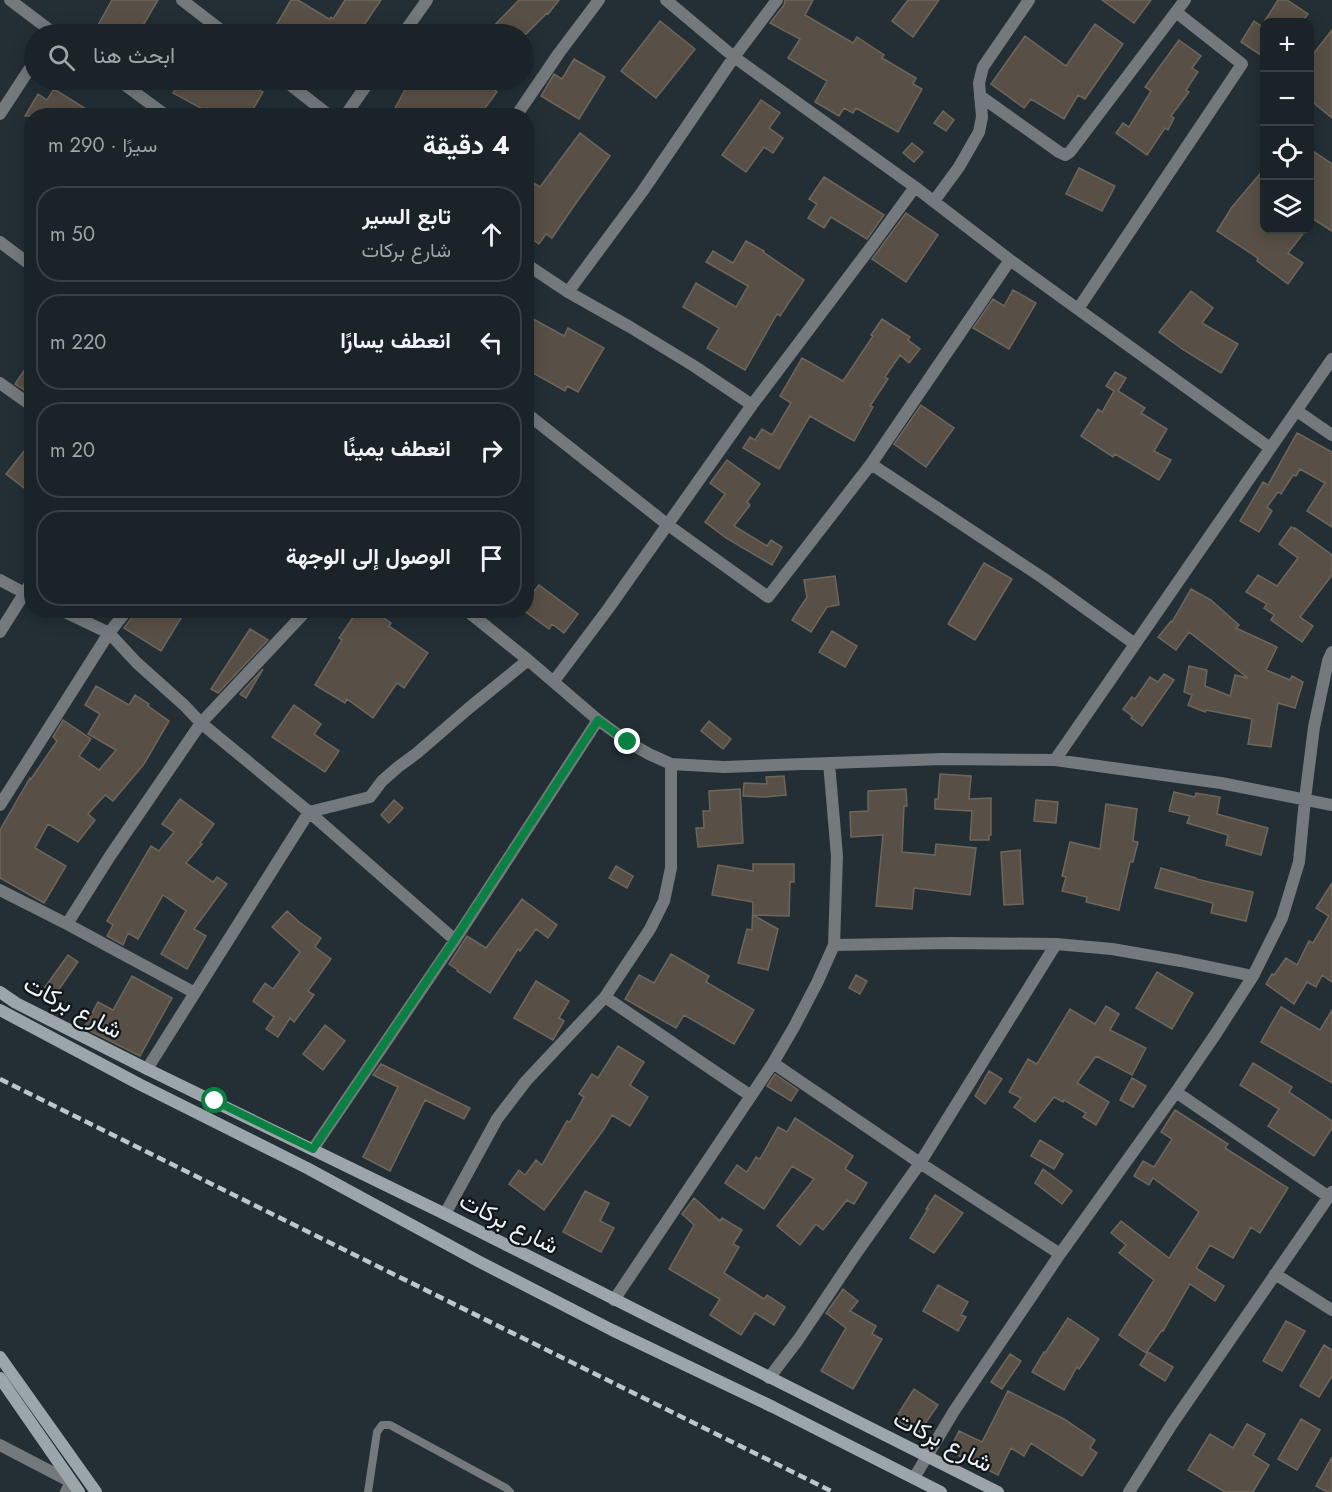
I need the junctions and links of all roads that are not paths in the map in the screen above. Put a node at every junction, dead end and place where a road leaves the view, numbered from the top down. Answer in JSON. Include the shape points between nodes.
{"nodes":[{"id":1,"x":10,"y":0,"type":"edge"},
{"id":2,"x":183,"y":0,"type":"edge"},
{"id":3,"x":428,"y":0,"type":"edge"},
{"id":4,"x":599,"y":0,"type":"edge"},
{"id":5,"x":666,"y":0,"type":"edge"},
{"id":6,"x":777,"y":0,"type":"edge"},
{"id":7,"x":1029,"y":0,"type":"edge"},
{"id":8,"x":1185,"y":0,"type":"edge"},
{"id":9,"x":1176,"y":12,"type":"junction"},
{"id":10,"x":41,"y":24,"type":"edge"},
{"id":11,"x":213,"y":24,"type":"edge"},
{"id":12,"x":410,"y":24,"type":"edge"},
{"id":13,"x":734,"y":57,"type":"junction"},
{"id":14,"x":24,"y":77,"type":"edge"},
{"id":15,"x":132,"y":90,"type":"edge"},
{"id":16,"x":297,"y":90,"type":"edge"},
{"id":17,"x":363,"y":90,"type":"edge"},
{"id":18,"x":534,"y":90,"type":"edge"},
{"id":19,"x":534,"y":90,"type":"edge"},
{"id":20,"x":980,"y":96,"type":"junction"},
{"id":21,"x":156,"y":108,"type":"edge"},
{"id":22,"x":320,"y":108,"type":"edge"},
{"id":23,"x":351,"y":108,"type":"edge"},
{"id":24,"x":521,"y":108,"type":"edge"},
{"id":25,"x":0,"y":114,"type":"edge"},
{"id":26,"x":915,"y":187,"type":"junction"},
{"id":27,"x":934,"y":201,"type":"junction"},
{"id":28,"x":0,"y":242,"type":"edge"},
{"id":29,"x":24,"y":260,"type":"edge"},
{"id":30,"x":1010,"y":260,"type":"junction"},
{"id":31,"x":534,"y":269,"type":"edge"},
{"id":32,"x":568,"y":292,"type":"junction"},
{"id":33,"x":1078,"y":309,"type":"junction"},
{"id":34,"x":1332,"y":359,"type":"edge"},
{"id":35,"x":0,"y":383,"type":"edge"},
{"id":36,"x":24,"y":400,"type":"edge"},
{"id":37,"x":752,"y":405,"type":"junction"},
{"id":38,"x":1297,"y":411,"type":"junction"},
{"id":39,"x":534,"y":418,"type":"edge"},
{"id":40,"x":1332,"y":435,"type":"edge"},
{"id":41,"x":1270,"y":448,"type":"junction"},
{"id":42,"x":871,"y":464,"type":"junction"},
{"id":43,"x":668,"y":525,"type":"junction"},
{"id":44,"x":0,"y":580,"type":"edge"},
{"id":45,"x":24,"y":593,"type":"edge"},
{"id":46,"x":24,"y":600,"type":"edge"},
{"id":47,"x":78,"y":618,"type":"edge"},
{"id":48,"x":121,"y":618,"type":"edge"},
{"id":49,"x":299,"y":618,"type":"edge"},
{"id":50,"x":476,"y":618,"type":"edge"},
{"id":51,"x":0,"y":632,"type":"edge"},
{"id":52,"x":109,"y":633,"type":"junction"},
{"id":53,"x":1135,"y":644,"type":"junction"},
{"id":54,"x":1332,"y":652,"type":"edge"},
{"id":55,"x":528,"y":660,"type":"junction"},
{"id":56,"x":554,"y":681,"type":"junction"},
{"id":57,"x":598,"y":720,"type":"junction"},
{"id":58,"x":201,"y":723,"type":"junction"},
{"id":59,"x":1055,"y":759,"type":"junction"},
{"id":60,"x":829,"y":763,"type":"junction"},
{"id":61,"x":671,"y":764,"type":"junction"},
{"id":62,"x":1305,"y":799,"type":"junction"},
{"id":63,"x":0,"y":805,"type":"edge"},
{"id":64,"x":1332,"y":805,"type":"edge"},
{"id":65,"x":309,"y":813,"type":"junction"},
{"id":66,"x":0,"y":890,"type":"edge"},
{"id":67,"x":67,"y":924,"type":"junction"},
{"id":68,"x":455,"y":939,"type":"junction"},
{"id":69,"x":834,"y":945,"type":"junction"},
{"id":70,"x":1056,"y":945,"type":"junction"},
{"id":71,"x":1253,"y":976,"type":"junction"},
{"id":72,"x":0,"y":992,"type":"edge"},
{"id":73,"x":195,"y":993,"type":"junction"},
{"id":74,"x":605,"y":998,"type":"junction"},
{"id":75,"x":0,"y":1010,"type":"edge"},
{"id":76,"x":773,"y":1063,"type":"junction"},
{"id":77,"x":147,"y":1069,"type":"junction"},
{"id":78,"x":1176,"y":1092,"type":"junction"},
{"id":79,"x":751,"y":1096,"type":"junction"},
{"id":80,"x":313,"y":1149,"type":"junction"},
{"id":81,"x":920,"y":1162,"type":"junction"},
{"id":82,"x":1330,"y":1194,"type":"edge"},
{"id":83,"x":445,"y":1214,"type":"junction"},
{"id":84,"x":1060,"y":1254,"type":"junction"},
{"id":85,"x":1275,"y":1274,"type":"junction"},
{"id":86,"x":614,"y":1300,"type":"junction"},
{"id":87,"x":1332,"y":1310,"type":"edge"},
{"id":88,"x":0,"y":1357,"type":"edge"},
{"id":89,"x":0,"y":1378,"type":"edge"},
{"id":90,"x":769,"y":1378,"type":"junction"},
{"id":91,"x":43,"y":1417,"type":"junction"},
{"id":92,"x":32,"y":1424,"type":"junction"},
{"id":93,"x":0,"y":1445,"type":"edge"},
{"id":94,"x":926,"y":1456,"type":"junction"},
{"id":95,"x":914,"y":1479,"type":"junction"},
{"id":96,"x":72,"y":1489,"type":"edge"},
{"id":97,"x":96,"y":1492,"type":"edge"},
{"id":98,"x":368,"y":1492,"type":"edge"},
{"id":99,"x":510,"y":1492,"type":"edge"},
{"id":100,"x":941,"y":1492,"type":"edge"},
{"id":101,"x":998,"y":1492,"type":"edge"},
{"id":102,"x":1129,"y":1492,"type":"edge"}],
"edges":[{"from":1,"to":10,"type":"street"},
{"from":2,"to":11,"type":"street"},
{"from":3,"to":12,"type":"street"},
{"from":4,"to":18,"type":"street"},
{"from":5,"to":13,"type":"street"},
{"from":6,"to":13,"type":"street"},
{"from":7,"to":20,"type":"street","via":[[983,67]]},
{"from":8,"to":9,"type":"street"},
{"from":9,"to":20,"type":"street","via":[[1065,155]]},
{"from":9,"to":33,"type":"street","via":[[1242,64]]},
{"from":13,"to":26,"type":"street"},
{"from":13,"to":32,"type":"street"},
{"from":14,"to":25,"type":"street"},
{"from":15,"to":21,"type":"street"},
{"from":16,"to":22,"type":"street"},
{"from":17,"to":23,"type":"street"},
{"from":19,"to":24,"type":"street"},
{"from":20,"to":27,"type":"street","via":[[979,132]]},
{"from":26,"to":27,"type":"street"},
{"from":26,"to":37,"type":"street"},
{"from":27,"to":30,"type":"street"},
{"from":28,"to":29,"type":"street"},
{"from":30,"to":33,"type":"street"},
{"from":30,"to":42,"type":"street"},
{"from":31,"to":32,"type":"street"},
{"from":32,"to":37,"type":"street"},
{"from":33,"to":41,"type":"street"},
{"from":34,"to":38,"type":"street"},
{"from":35,"to":36,"type":"street"},
{"from":37,"to":43,"type":"street"},
{"from":38,"to":40,"type":"street"},
{"from":38,"to":41,"type":"street"},
{"from":39,"to":43,"type":"street"},
{"from":41,"to":53,"type":"street"},
{"from":42,"to":43,"type":"street","via":[[768,597]]},
{"from":42,"to":53,"type":"street"},
{"from":43,"to":56,"type":"street"},
{"from":44,"to":45,"type":"street"},
{"from":46,"to":51,"type":"street"},
{"from":47,"to":52,"type":"street"},
{"from":48,"to":52,"type":"street"},
{"from":49,"to":58,"type":"street"},
{"from":50,"to":55,"type":"street"},
{"from":52,"to":58,"type":"street"},
{"from":52,"to":63,"type":"street"},
{"from":53,"to":59,"type":"street"},
{"from":54,"to":62,"type":"street","via":[[1314,727]]},
{"from":55,"to":56,"type":"street"},
{"from":55,"to":65,"type":"street","via":[[398,767],[370,796]]},
{"from":56,"to":57,"type":"street"},
{"from":57,"to":61,"type":"street","via":[[628,742]]},
{"from":57,"to":68,"type":"street"},
{"from":58,"to":65,"type":"street"},
{"from":58,"to":67,"type":"street"},
{"from":59,"to":60,"type":"street"},
{"from":59,"to":62,"type":"street"},
{"from":60,"to":61,"type":"street","via":[[724,767]]},
{"from":60,"to":69,"type":"street","via":[[837,856]]},
{"from":61,"to":74,"type":"street","via":[[671,868],[664,901]]},
{"from":62,"to":64,"type":"street"},
{"from":62,"to":71,"type":"street","via":[[1299,862],[1282,918]]},
{"from":65,"to":68,"type":"street"},
{"from":65,"to":73,"type":"street"},
{"from":66,"to":67,"type":"street"},
{"from":67,"to":73,"type":"street"},
{"from":68,"to":80,"type":"street"},
{"from":69,"to":70,"type":"street"},
{"from":69,"to":76,"type":"street"},
{"from":70,"to":71,"type":"street","via":[[1124,951]]},
{"from":70,"to":81,"type":"street"},
{"from":71,"to":78,"type":"street"},
{"from":72,"to":77,"type":"main road","name":"شارع بركات"},
{"from":73,"to":77,"type":"street"},
{"from":74,"to":79,"type":"street"},
{"from":74,"to":83,"type":"street","via":[[526,1081],[497,1119]]},
{"from":75,"to":95,"type":"main road","name":"شارع بركات","via":[[612,1330]]},
{"from":76,"to":79,"type":"street"},
{"from":76,"to":81,"type":"street"},
{"from":77,"to":80,"type":"main road","name":"شارع بركات"},
{"from":78,"to":82,"type":"street"},
{"from":78,"to":84,"type":"street"},
{"from":79,"to":86,"type":"street"},
{"from":80,"to":83,"type":"main road","name":"شارع بركات"},
{"from":81,"to":84,"type":"street"},
{"from":81,"to":90,"type":"street"},
{"from":82,"to":85,"type":"street"},
{"from":83,"to":86,"type":"main road","name":"شارع بركات"},
{"from":84,"to":94,"type":"street"},
{"from":85,"to":87,"type":"street"},
{"from":85,"to":102,"type":"street"},
{"from":86,"to":90,"type":"main road","name":"شارع بركات"},
{"from":88,"to":91,"type":"main road"},
{"from":89,"to":92,"type":"main road"},
{"from":90,"to":94,"type":"main road","name":"شارع بركات"},
{"from":91,"to":92,"type":"main road"},
{"from":91,"to":97,"type":"main road"},
{"from":92,"to":96,"type":"main road"},
{"from":93,"to":96,"type":"street"},
{"from":94,"to":95,"type":"street"},
{"from":94,"to":101,"type":"main road","name":"شارع بركات"},
{"from":95,"to":100,"type":"main road","name":"شارع بركات"},
{"from":98,"to":99,"type":"lane","via":[[377,1432],[382,1425],[390,1425]]}]}
